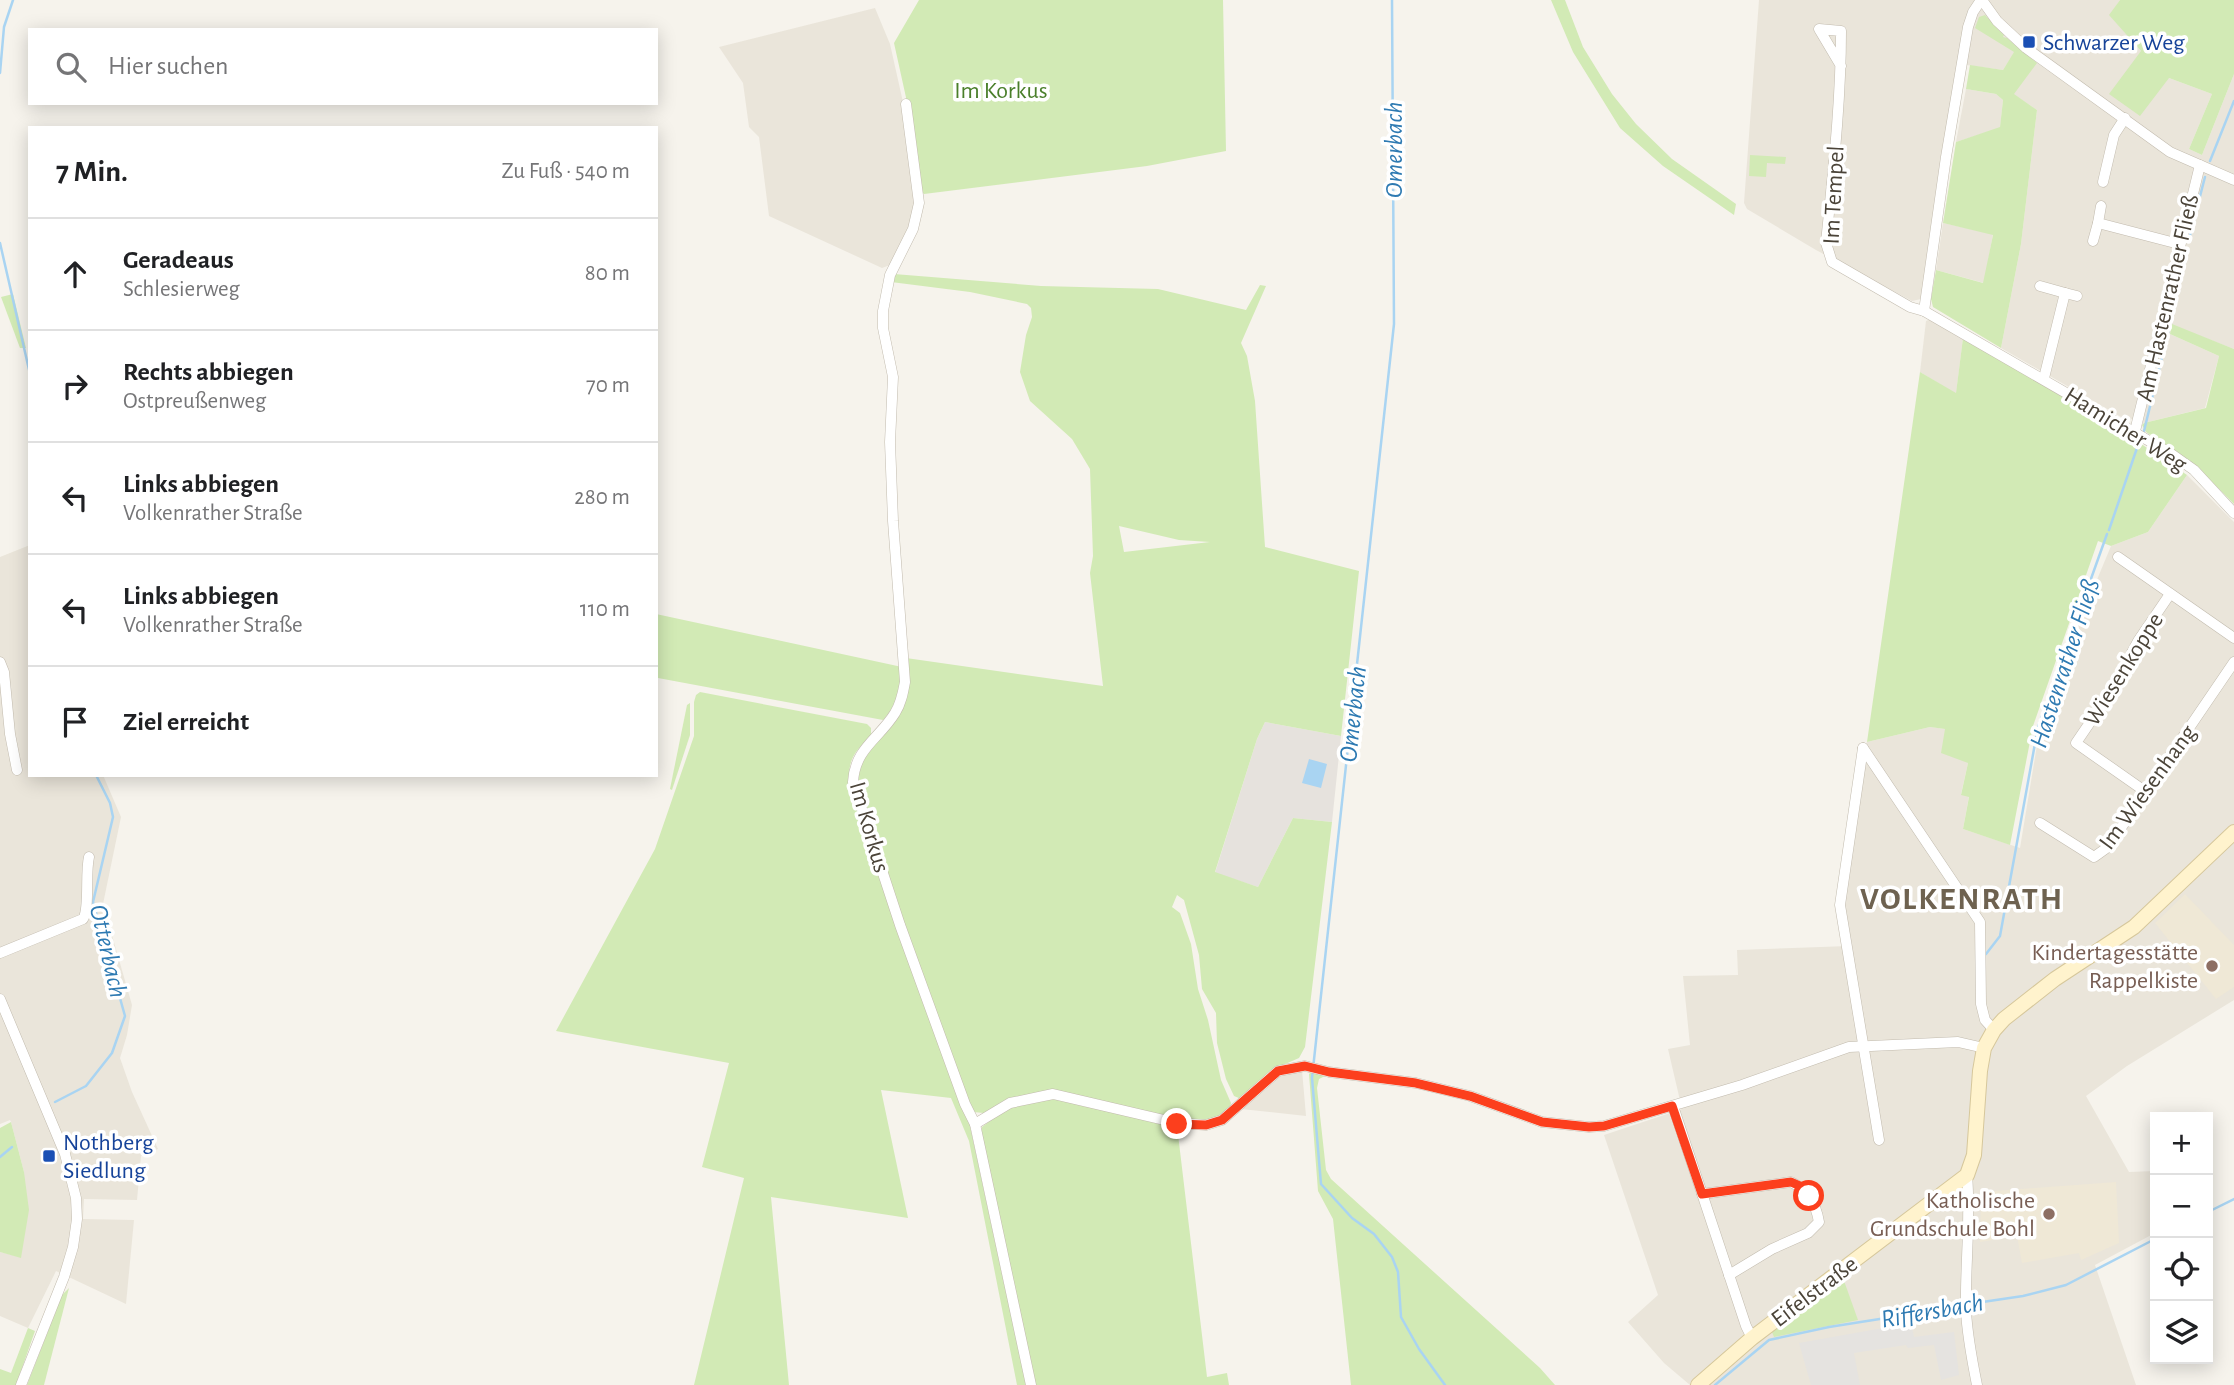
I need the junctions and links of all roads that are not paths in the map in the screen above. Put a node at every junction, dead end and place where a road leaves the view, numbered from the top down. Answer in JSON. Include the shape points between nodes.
{"nodes":[{"id":1,"x":1982,"y":0,"type":"edge"},
{"id":2,"x":1841,"y":66,"type":"dead end"},
{"id":3,"x":906,"y":104,"type":"dead end"},
{"id":4,"x":2125,"y":118,"type":"junction"},
{"id":5,"x":2200,"y":165,"type":"junction"},
{"id":6,"x":2234,"y":180,"type":"edge"},
{"id":7,"x":2103,"y":182,"type":"dead end"},
{"id":8,"x":2101,"y":206,"type":"dead end"},
{"id":9,"x":2098,"y":223,"type":"junction"},
{"id":10,"x":2093,"y":241,"type":"dead end"},
{"id":11,"x":2179,"y":244,"type":"junction"},
{"id":12,"x":2040,"y":286,"type":"dead end"},
{"id":13,"x":2065,"y":293,"type":"junction"},
{"id":14,"x":2077,"y":296,"type":"dead end"},
{"id":15,"x":1924,"y":311,"type":"junction"},
{"id":16,"x":2044,"y":378,"type":"junction"},
{"id":17,"x":2135,"y":430,"type":"junction"},
{"id":18,"x":2234,"y":513,"type":"edge"},
{"id":19,"x":2118,"y":557,"type":"dead end"},
{"id":20,"x":2170,"y":594,"type":"junction"},
{"id":21,"x":2234,"y":638,"type":"edge"},
{"id":22,"x":0,"y":662,"type":"edge"},
{"id":23,"x":2234,"y":662,"type":"edge"},
{"id":24,"x":17,"y":770,"type":"dead end"},
{"id":25,"x":2146,"y":792,"type":"junction"},
{"id":26,"x":2040,"y":823,"type":"dead end"},
{"id":27,"x":2234,"y":832,"type":"edge"},
{"id":28,"x":89,"y":857,"type":"dead end"},
{"id":29,"x":0,"y":953,"type":"edge"},
{"id":30,"x":0,"y":999,"type":"edge"},
{"id":31,"x":1994,"y":1030,"type":"junction"},
{"id":32,"x":1861,"y":1045,"type":"junction"},
{"id":33,"x":1984,"y":1048,"type":"junction"},
{"id":34,"x":1672,"y":1106,"type":"junction"},
{"id":35,"x":975,"y":1124,"type":"junction"},
{"id":36,"x":1878,"y":1140,"type":"dead end"},
{"id":37,"x":1966,"y":1175,"type":"junction"},
{"id":38,"x":1702,"y":1194,"type":"junction"},
{"id":39,"x":1730,"y":1275,"type":"junction"},
{"id":40,"x":1752,"y":1338,"type":"junction"},
{"id":41,"x":21,"y":1385,"type":"edge"},
{"id":42,"x":1031,"y":1385,"type":"edge"},
{"id":43,"x":1698,"y":1385,"type":"edge"},
{"id":44,"x":1976,"y":1385,"type":"edge"}],
"edges":[{"from":1,"to":4,"type":"street","via":[[2026,48]]},
{"from":1,"to":15,"type":"street","via":[[1968,27]]},
{"from":2,"to":15,"type":"street","name":"Im Tempel","via":[[1826,243],[1832,262]]},
{"from":3,"to":35,"type":"street","name":"Im Korkus","via":[[919,203],[913,229],[890,275],[883,311],[893,377],[893,522],[905,682],[897,711],[859,758],[853,782],[900,925]]},
{"from":4,"to":5,"type":"street","via":[[2170,152]]},
{"from":4,"to":7,"type":"street","via":[[2114,135]]},
{"from":5,"to":6,"type":"street"},
{"from":5,"to":11,"type":"street","name":"Am Hastenrather Fließ"},
{"from":8,"to":9,"type":"street"},
{"from":9,"to":10,"type":"street"},
{"from":9,"to":11,"type":"street"},
{"from":11,"to":17,"type":"street","name":"Am Hastenrather Fließ"},
{"from":12,"to":13,"type":"street"},
{"from":13,"to":14,"type":"street"},
{"from":13,"to":16,"type":"street","name":"Hamicher Weg"},
{"from":15,"to":16,"type":"street","name":"Hamicher Weg"},
{"from":16,"to":17,"type":"street","name":"Hamicher Weg"},
{"from":17,"to":18,"type":"street","name":"Hamicher Weg","via":[[2194,470]]},
{"from":19,"to":20,"type":"street","name":"Wiesenkoppe"},
{"from":20,"to":21,"type":"street","name":"Wiesenkoppe"},
{"from":20,"to":25,"type":"street","name":"Wiesenkoppe","via":[[2076,743]]},
{"from":22,"to":24,"type":"street"},
{"from":23,"to":25,"type":"street","name":"Im Wiesenhang"},
{"from":25,"to":26,"type":"street","name":"Im Wiesenhang","via":[[2108,846],[2094,857]]},
{"from":27,"to":31,"type":"main road","via":[[2134,927],[2055,979]]},
{"from":28,"to":29,"type":"street","via":[[83,919]]},
{"from":30,"to":41,"type":"street","via":[[65,1154],[76,1198],[73,1247]]},
{"from":31,"to":32,"type":"street","via":[[1985,1020],[1981,1004],[1980,922],[1863,748],[1840,905]]},
{"from":31,"to":33,"type":"main road"},
{"from":32,"to":33,"type":"street","via":[[1958,1042]]},
{"from":32,"to":34,"type":"street"},
{"from":32,"to":36,"type":"street"},
{"from":33,"to":37,"type":"main road","via":[[1974,1155]]},
{"from":34,"to":35,"type":"street","via":[[1589,1127],[1542,1122],[1470,1096],[1416,1083],[1314,1068],[1278,1071],[1222,1120],[1206,1125],[1165,1121],[1053,1094],[1010,1103]]},
{"from":34,"to":38,"type":"street"},
{"from":35,"to":42,"type":"street","name":"Im Korkus"},
{"from":37,"to":40,"type":"main road","name":"Eifelstraße"},
{"from":37,"to":44,"type":"street","via":[[1966,1309]]},
{"from":38,"to":39,"type":"street"},
{"from":38,"to":39,"type":"street","via":[[1791,1182],[1809,1196],[1817,1211],[1819,1222],[1808,1233]]},
{"from":39,"to":40,"type":"street"},
{"from":40,"to":43,"type":"main road","name":"Eifelstraße"}]}
